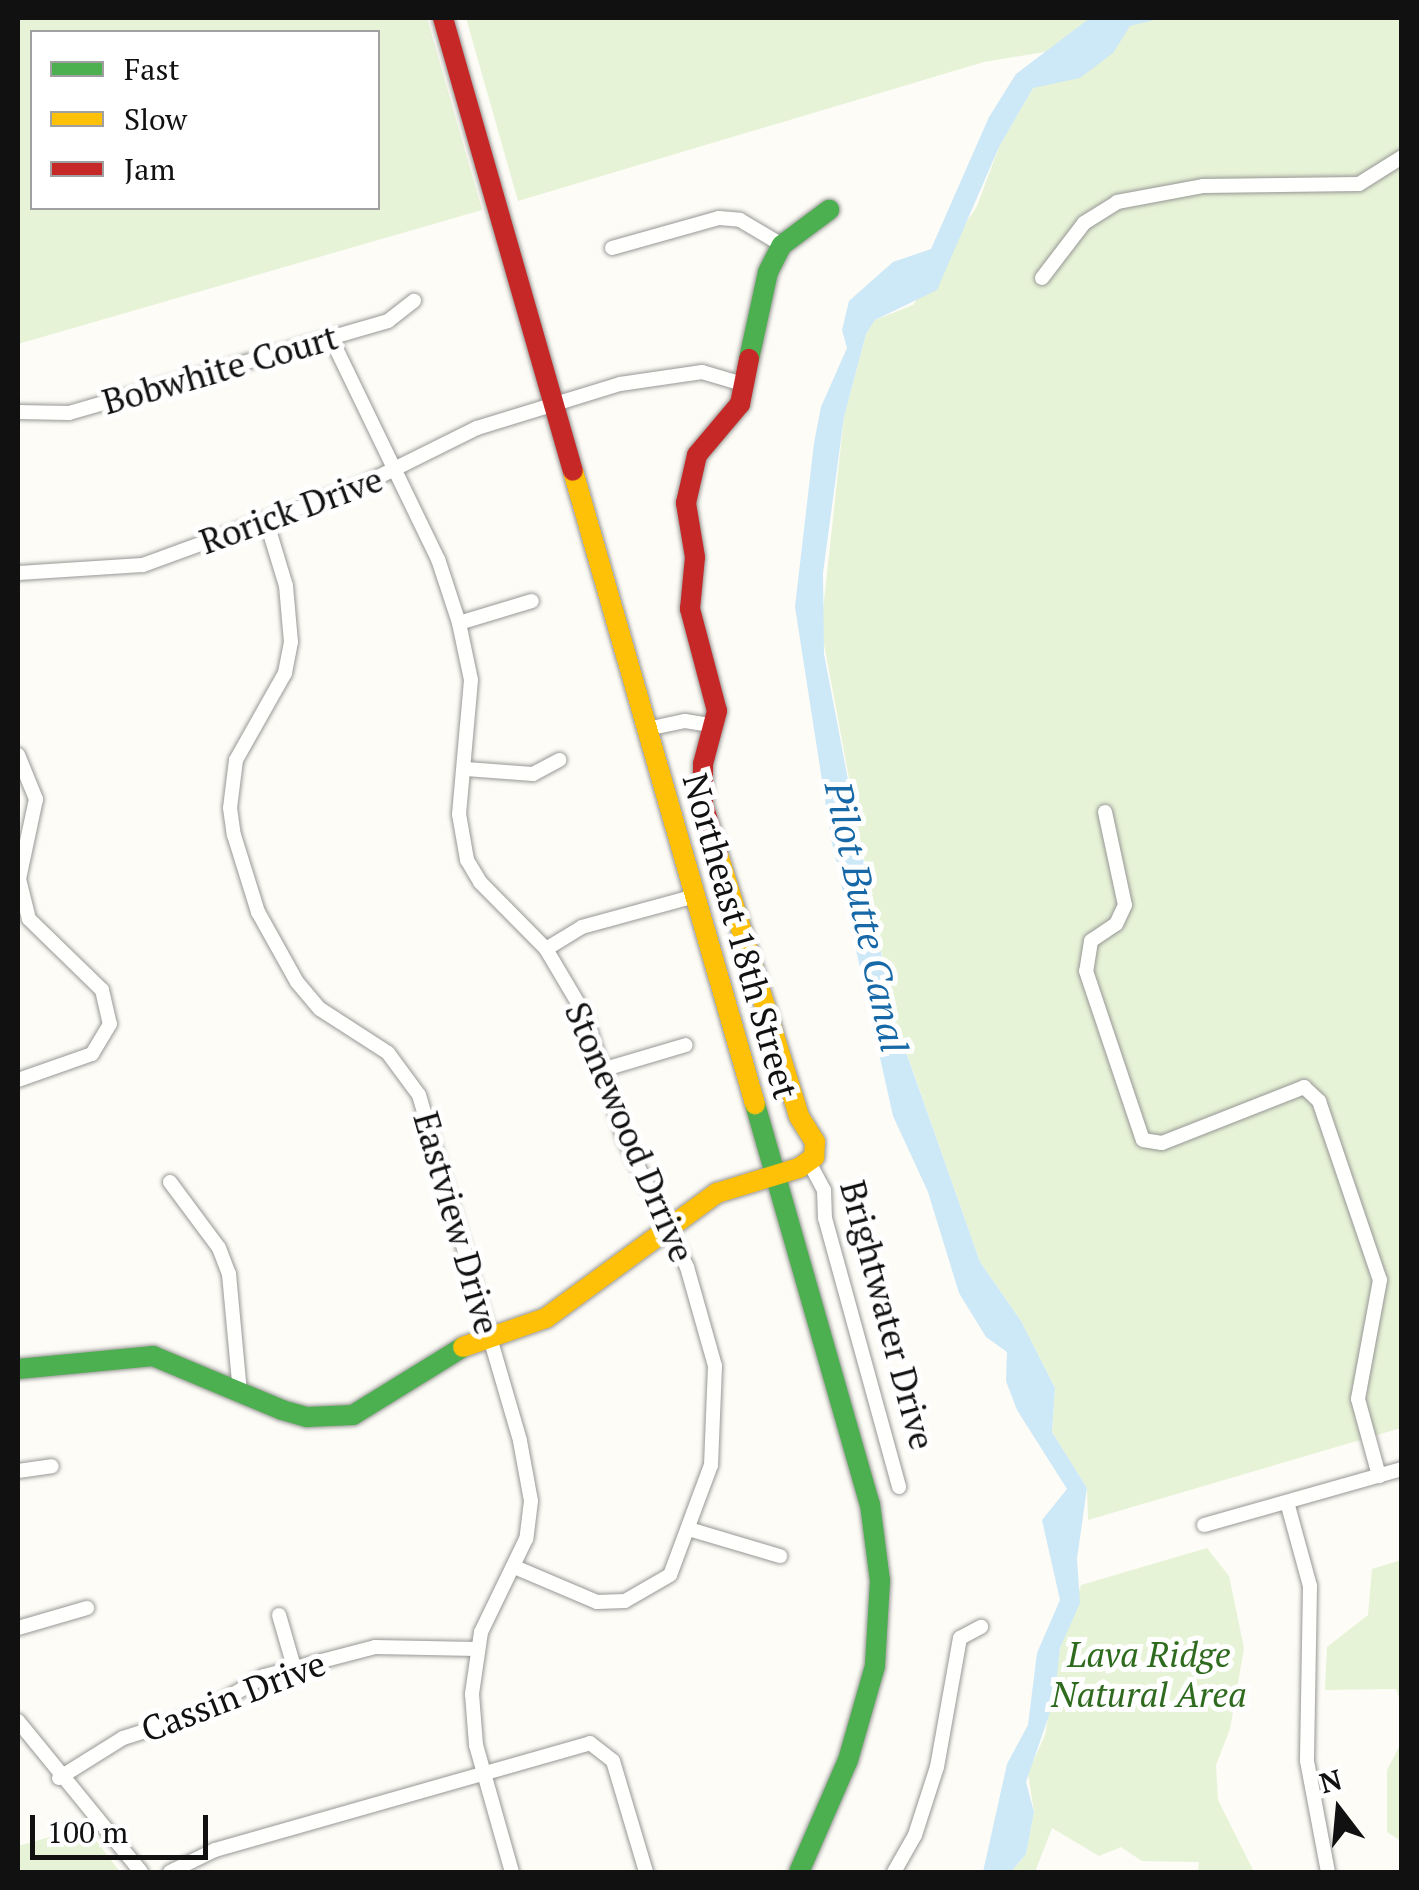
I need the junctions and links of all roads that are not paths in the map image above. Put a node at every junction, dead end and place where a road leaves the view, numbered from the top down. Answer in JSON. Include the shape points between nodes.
{"nodes":[{"id":1,"x":442,"y":18,"type":"edge"},
{"id":2,"x":1402,"y":157,"type":"edge"},
{"id":3,"x":829,"y":210,"type":"dead end"},
{"id":4,"x":782,"y":245,"type":"junction"},
{"id":5,"x":612,"y":248,"type":"dead end"},
{"id":6,"x":1042,"y":278,"type":"dead end"},
{"id":7,"x":414,"y":301,"type":"dead end"},
{"id":8,"x":331,"y":338,"type":"junction"},
{"id":9,"x":746,"y":385,"type":"junction"},
{"id":10,"x":553,"y":404,"type":"junction"},
{"id":11,"x":18,"y":412,"type":"edge"},
{"id":12,"x":397,"y":470,"type":"junction"},
{"id":13,"x":266,"y":520,"type":"junction"},
{"id":14,"x":18,"y":573,"type":"edge"},
{"id":15,"x":532,"y":601,"type":"dead end"},
{"id":16,"x":459,"y":624,"type":"junction"},
{"id":17,"x":716,"y":726,"type":"junction"},
{"id":18,"x":648,"y":729,"type":"junction"},
{"id":19,"x":18,"y":755,"type":"edge"},
{"id":20,"x":559,"y":760,"type":"dead end"},
{"id":21,"x":466,"y":769,"type":"junction"},
{"id":22,"x":1105,"y":812,"type":"dead end"},
{"id":23,"x":696,"y":896,"type":"junction"},
{"id":24,"x":546,"y":948,"type":"junction"},
{"id":25,"x":686,"y":1044,"type":"dead end"},
{"id":26,"x":605,"y":1069,"type":"junction"},
{"id":27,"x":18,"y":1080,"type":"edge"},
{"id":28,"x":809,"y":1162,"type":"junction"},
{"id":29,"x":775,"y":1174,"type":"junction"},
{"id":30,"x":170,"y":1182,"type":"dead end"},
{"id":31,"x":670,"y":1226,"type":"junction"},
{"id":32,"x":491,"y":1340,"type":"junction"},
{"id":33,"x":18,"y":1368,"type":"edge"},
{"id":34,"x":240,"y":1392,"type":"junction"},
{"id":35,"x":52,"y":1466,"type":"dead end"},
{"id":36,"x":1402,"y":1470,"type":"edge"},
{"id":37,"x":18,"y":1471,"type":"edge"},
{"id":38,"x":1378,"y":1476,"type":"junction"},
{"id":39,"x":899,"y":1488,"type":"dead end"},
{"id":40,"x":1287,"y":1502,"type":"junction"},
{"id":41,"x":1204,"y":1525,"type":"dead end"},
{"id":42,"x":692,"y":1530,"type":"junction"},
{"id":43,"x":780,"y":1556,"type":"dead end"},
{"id":44,"x":517,"y":1568,"type":"junction"},
{"id":45,"x":86,"y":1608,"type":"dead end"},
{"id":46,"x":278,"y":1615,"type":"dead end"},
{"id":47,"x":982,"y":1627,"type":"dead end"},
{"id":48,"x":18,"y":1628,"type":"edge"},
{"id":49,"x":477,"y":1648,"type":"junction"},
{"id":50,"x":294,"y":1667,"type":"junction"},
{"id":51,"x":18,"y":1723,"type":"edge"},
{"id":52,"x":484,"y":1773,"type":"junction"},
{"id":53,"x":59,"y":1778,"type":"junction"},
{"id":54,"x":140,"y":1872,"type":"edge"},
{"id":55,"x":170,"y":1872,"type":"edge"},
{"id":56,"x":512,"y":1872,"type":"edge"},
{"id":57,"x":646,"y":1872,"type":"edge"},
{"id":58,"x":799,"y":1872,"type":"edge"},
{"id":59,"x":894,"y":1872,"type":"edge"},
{"id":60,"x":1328,"y":1872,"type":"edge"}],
"edges":[{"from":1,"to":10,"type":"main road","name":"Northeast 18th Street"},
{"from":2,"to":6,"type":"street","via":[[1359,184],[1203,186],[1118,202],[1084,223]]},
{"from":3,"to":4,"type":"main road"},
{"from":4,"to":5,"type":"street","via":[[740,220],[719,218]]},
{"from":4,"to":9,"type":"main road","name":"Brightwater Drive","via":[[768,272]]},
{"from":7,"to":8,"type":"street","name":"Bobwhite Court","via":[[388,321]]},
{"from":8,"to":11,"type":"street","name":"Bobwhite Court","via":[[68,412]]},
{"from":8,"to":12,"type":"street","name":"Stonewood Drrive"},
{"from":9,"to":10,"type":"street","name":"Rorick Drive","via":[[702,372],[666,372]]},
{"from":9,"to":17,"type":"main road","name":"Brightwater Drive","via":[[729,419],[697,455],[686,488],[695,557],[690,609],[716,696]]},
{"from":10,"to":12,"type":"street","name":"Rorick Drive","via":[[477,428]]},
{"from":10,"to":18,"type":"main road","name":"Northeast 18th Street"},
{"from":12,"to":13,"type":"street","name":"Rorick Drive"},
{"from":12,"to":16,"type":"street","name":"Stonewood Drrive"},
{"from":13,"to":14,"type":"street","name":"Rorick Drive","via":[[122,570]]},
{"from":13,"to":32,"type":"street","name":"Eastview Drive","via":[[286,586],[291,642],[285,673],[251,728],[230,784],[245,878],[297,982],[320,1009],[388,1053],[419,1095]]},
{"from":15,"to":16,"type":"street"},
{"from":16,"to":21,"type":"street","name":"Stonewood Drrive","via":[[471,680]]},
{"from":17,"to":18,"type":"street","via":[[686,721]]},
{"from":17,"to":28,"type":"main road","name":"Brightwater Drive","via":[[703,764],[703,804],[799,1116],[815,1142]]},
{"from":18,"to":23,"type":"main road","name":"Northeast 18th Street"},
{"from":19,"to":27,"type":"street","via":[[36,799],[20,879],[29,920],[102,990],[110,1024],[92,1054]]},
{"from":20,"to":21,"type":"street","via":[[533,774]]},
{"from":21,"to":24,"type":"street","name":"Stonewood Drrive","via":[[459,814],[468,860],[480,882]]},
{"from":22,"to":38,"type":"street","via":[[1125,905],[1116,924],[1091,941],[1086,971],[1144,1140],[1162,1143],[1304,1088],[1319,1102],[1380,1280],[1358,1399]]},
{"from":23,"to":24,"type":"street","via":[[582,927]]},
{"from":23,"to":29,"type":"main road","name":"Northeast 18th Street"},
{"from":24,"to":26,"type":"street","name":"Stonewood Drrive","via":[[586,1015]]},
{"from":25,"to":26,"type":"street"},
{"from":26,"to":31,"type":"street","name":"Stonewood Drrive","via":[[624,1138]]},
{"from":28,"to":29,"type":"main road","name":"Brightwater Drive"},
{"from":28,"to":39,"type":"street","name":"Brightwater Drive","via":[[824,1190],[825,1218]]},
{"from":29,"to":31,"type":"main road","name":"Brightwater Drive","via":[[717,1193]]},
{"from":29,"to":58,"type":"main road","name":"Northeast 18th Street","via":[[865,1486],[880,1582],[867,1704]]},
{"from":30,"to":34,"type":"street","via":[[229,1274]]},
{"from":31,"to":32,"type":"main road","name":"Brightwater Drive","via":[[546,1318]]},
{"from":31,"to":42,"type":"street","name":"Stonewood Drrive","via":[[706,1327],[718,1399],[711,1466]]},
{"from":32,"to":34,"type":"main road","name":"Brightwater Drive","via":[[440,1360],[395,1396],[353,1415],[307,1417]]},
{"from":32,"to":44,"type":"street","name":"Eastview Drive","via":[[531,1500]]},
{"from":33,"to":34,"type":"main road","name":"Brightwater Drive","via":[[153,1356]]},
{"from":35,"to":37,"type":"street"},
{"from":36,"to":38,"type":"street"},
{"from":38,"to":40,"type":"street"},
{"from":40,"to":41,"type":"street"},
{"from":40,"to":60,"type":"street","via":[[1310,1586],[1307,1761]]},
{"from":42,"to":43,"type":"street"},
{"from":42,"to":44,"type":"street","name":"Stonewood Drrive","via":[[670,1575],[626,1601],[572,1595]]},
{"from":44,"to":49,"type":"street","name":"Eastview Drive"},
{"from":45,"to":48,"type":"street"},
{"from":46,"to":50,"type":"street"},
{"from":47,"to":59,"type":"street","via":[[960,1638],[937,1766],[915,1835]]},
{"from":49,"to":50,"type":"street","name":"Cassin Drive","via":[[375,1647]]},
{"from":49,"to":52,"type":"street","name":"Eastview Drive","via":[[473,1724]]},
{"from":50,"to":53,"type":"street","name":"Cassin Drive","via":[[264,1676],[202,1714],[122,1738]]},
{"from":51,"to":53,"type":"street"},
{"from":52,"to":55,"type":"street","via":[[215,1850]]},
{"from":52,"to":56,"type":"street","name":"Eastview Drive"},
{"from":52,"to":57,"type":"street","via":[[572,1746],[604,1748]]},
{"from":53,"to":54,"type":"street"}]}
